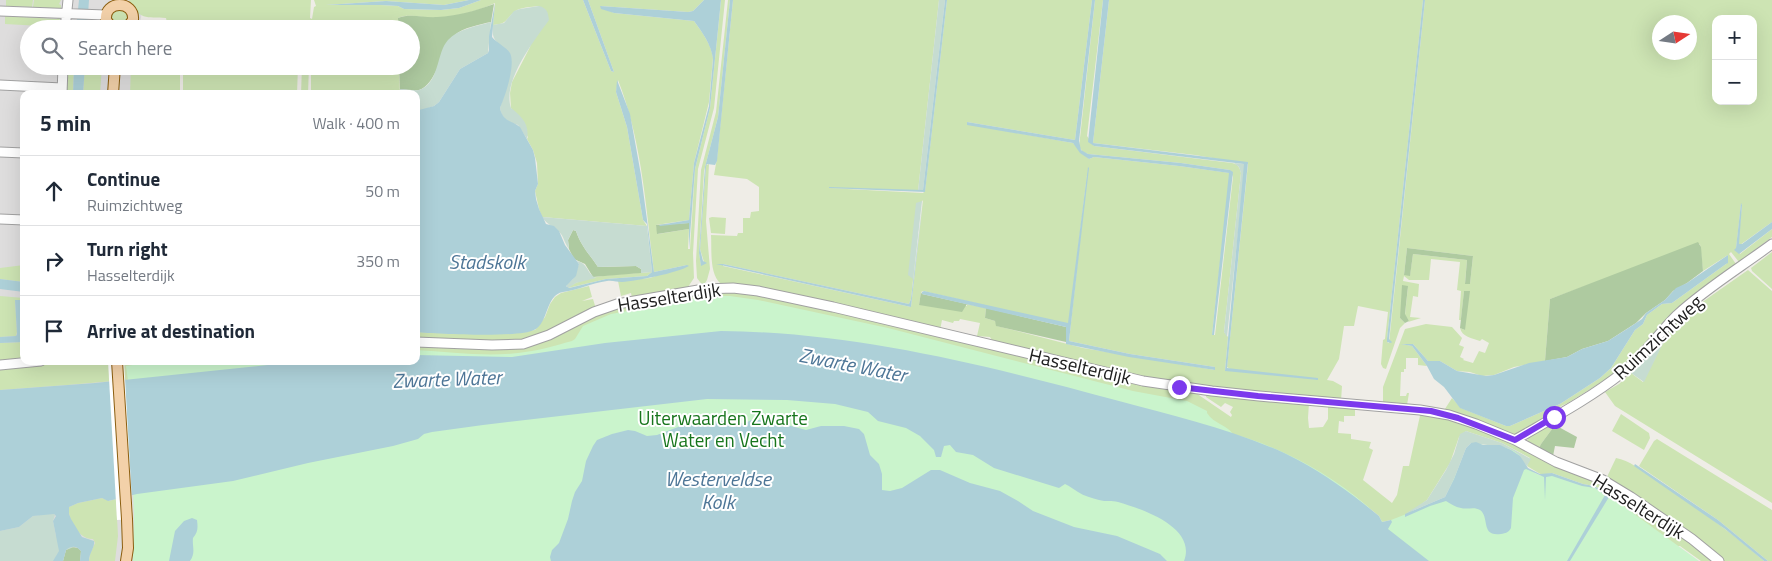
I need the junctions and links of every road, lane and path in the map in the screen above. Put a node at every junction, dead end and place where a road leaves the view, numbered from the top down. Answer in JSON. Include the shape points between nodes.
{"nodes":[{"id":1,"x":68,"y":0,"type":"edge"},
{"id":2,"x":121,"y":1,"type":"edge"},
{"id":3,"x":0,"y":11,"type":"edge"},
{"id":4,"x":71,"y":15,"type":"junction"},
{"id":5,"x":106,"y":16,"type":"junction"},
{"id":6,"x":69,"y":20,"type":"edge"},
{"id":7,"x":107,"y":20,"type":"edge"},
{"id":8,"x":133,"y":20,"type":"edge"},
{"id":9,"x":63,"y":75,"type":"edge"},
{"id":10,"x":114,"y":75,"type":"edge"},
{"id":11,"x":0,"y":85,"type":"edge"},
{"id":12,"x":52,"y":90,"type":"edge"},
{"id":13,"x":62,"y":90,"type":"edge"},
{"id":14,"x":113,"y":90,"type":"edge"},
{"id":15,"x":0,"y":152,"type":"edge"},
{"id":16,"x":20,"y":153,"type":"edge"},
{"id":17,"x":0,"y":219,"type":"edge"},
{"id":18,"x":20,"y":220,"type":"edge"},
{"id":19,"x":1772,"y":244,"type":"edge"},
{"id":20,"x":420,"y":342,"type":"edge"},
{"id":21,"x":20,"y":363,"type":"edge"},
{"id":22,"x":0,"y":365,"type":"edge"},
{"id":23,"x":117,"y":365,"type":"edge"},
{"id":24,"x":1515,"y":440,"type":"junction"},
{"id":25,"x":126,"y":561,"type":"edge"},
{"id":26,"x":1719,"y":561,"type":"edge"}],
"edges":[{"from":1,"to":4,"type":"street"},
{"from":2,"to":5,"type":"main road","via":[[109,7]]},
{"from":2,"to":8,"type":"main road","via":[[133,12]]},
{"from":3,"to":4,"type":"street"},
{"from":4,"to":5,"type":"street"},
{"from":4,"to":6,"type":"street"},
{"from":5,"to":7,"type":"main road"},
{"from":9,"to":13,"type":"street"},
{"from":10,"to":14,"type":"main road"},
{"from":11,"to":12,"type":"street"},
{"from":15,"to":16,"type":"street"},
{"from":17,"to":18,"type":"street"},
{"from":19,"to":24,"type":"street","name":"Ruimzichtweg","via":[[1676,316],[1617,377]]},
{"from":20,"to":24,"type":"street","name":"Hasselterdijk","via":[[492,346],[523,344],[617,304],[704,289],[741,289],[860,313],[1143,381],[1241,395],[1431,411]]},
{"from":21,"to":22,"type":"street"},
{"from":23,"to":25,"type":"main road","via":[[127,519]]},
{"from":24,"to":26,"type":"street","name":"Hasselterdijk","via":[[1556,462],[1612,485]]}]}
